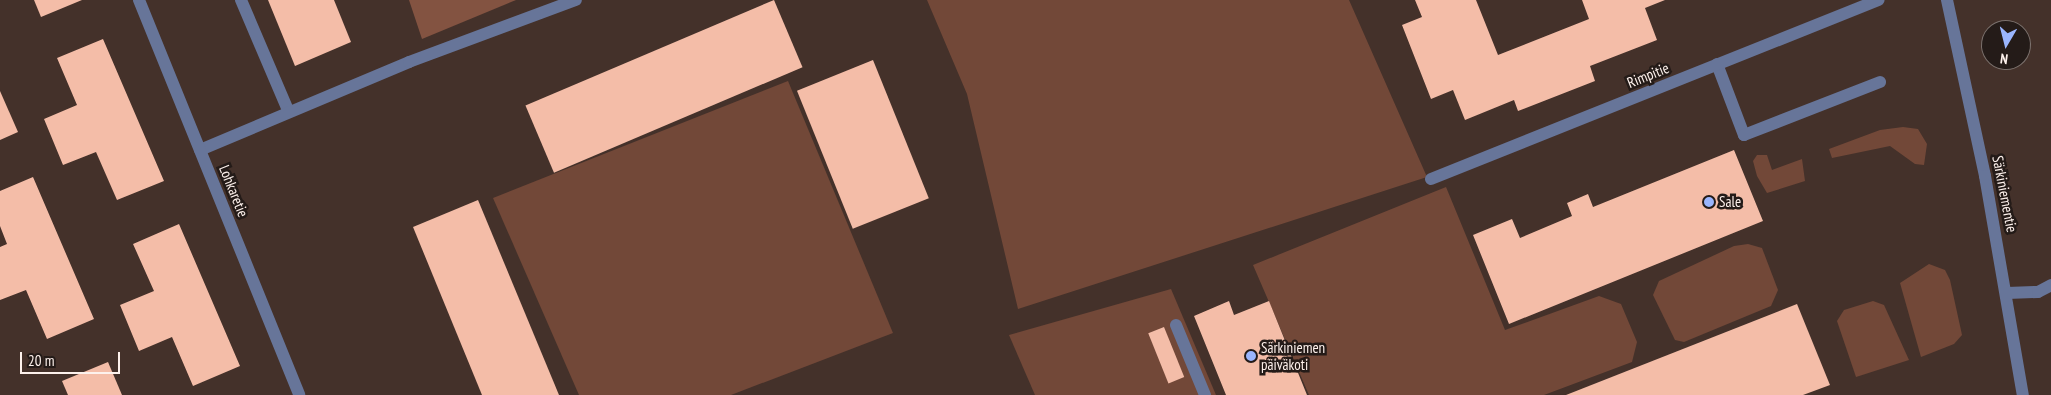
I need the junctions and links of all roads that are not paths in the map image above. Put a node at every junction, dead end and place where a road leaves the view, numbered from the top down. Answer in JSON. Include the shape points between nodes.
{"nodes":[{"id":1,"x":139,"y":0,"type":"edge"},
{"id":2,"x":241,"y":0,"type":"edge"},
{"id":3,"x":576,"y":0,"type":"edge"},
{"id":4,"x":1878,"y":0,"type":"edge"},
{"id":5,"x":1946,"y":0,"type":"edge"},
{"id":6,"x":1717,"y":64,"type":"junction"},
{"id":7,"x":1880,"y":82,"type":"dead end"},
{"id":8,"x":288,"y":110,"type":"junction"},
{"id":9,"x":200,"y":150,"type":"junction"},
{"id":10,"x":1431,"y":180,"type":"dead end"},
{"id":11,"x":2051,"y":284,"type":"edge"},
{"id":12,"x":2007,"y":292,"type":"junction"},
{"id":13,"x":1176,"y":325,"type":"dead end"},
{"id":14,"x":299,"y":395,"type":"edge"},
{"id":15,"x":1205,"y":395,"type":"edge"},
{"id":16,"x":2023,"y":395,"type":"edge"}],
"edges":[{"from":1,"to":9,"type":"street","name":"Lohkaretie"},
{"from":2,"to":8,"type":"street"},
{"from":3,"to":8,"type":"street"},
{"from":4,"to":6,"type":"street","name":"Rimpitie"},
{"from":5,"to":12,"type":"street","name":"Särkiniementie"},
{"from":6,"to":7,"type":"street","via":[[1744,135]]},
{"from":6,"to":10,"type":"street","name":"Rimpitie"},
{"from":8,"to":9,"type":"street"},
{"from":9,"to":14,"type":"street","name":"Lohkaretie"},
{"from":11,"to":12,"type":"street","via":[[2038,292]]},
{"from":12,"to":16,"type":"street","name":"Särkiniementie"},
{"from":13,"to":15,"type":"street"}]}
